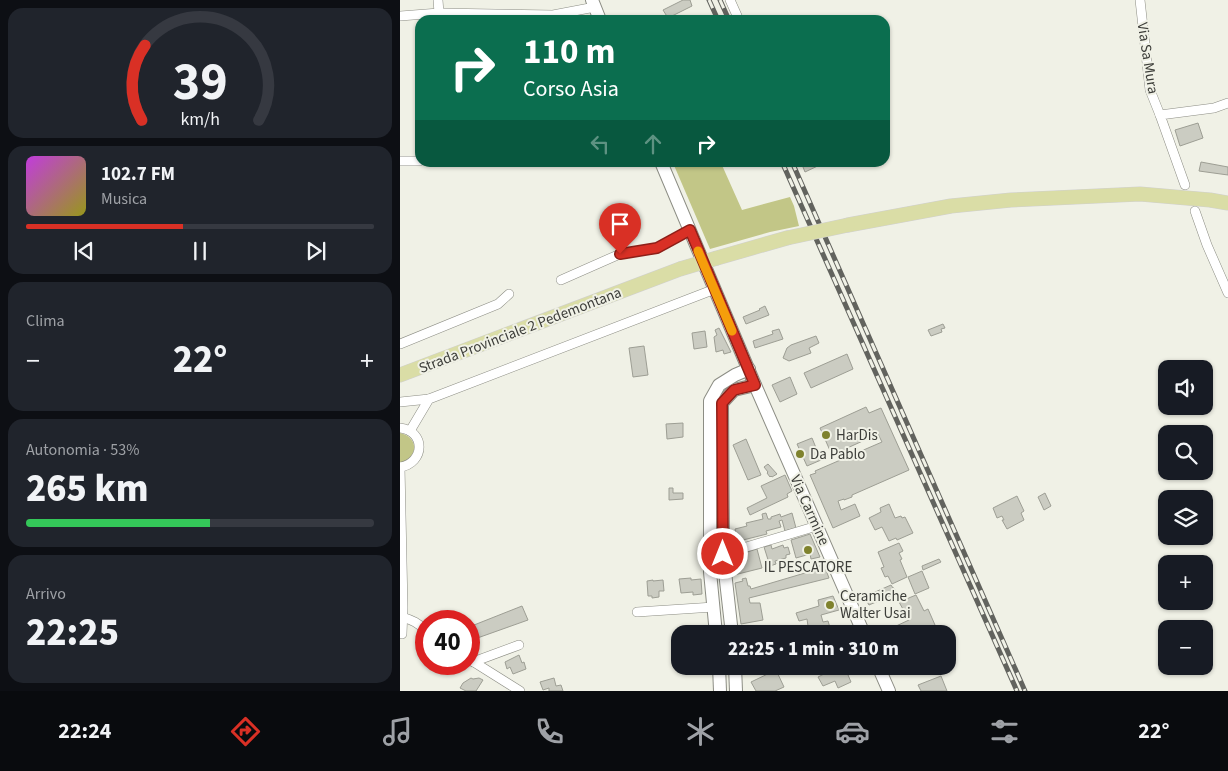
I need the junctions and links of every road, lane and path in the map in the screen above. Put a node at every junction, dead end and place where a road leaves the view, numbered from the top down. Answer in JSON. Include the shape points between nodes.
{"nodes":[{"id":1,"x":438,"y":0,"type":"edge"},
{"id":2,"x":730,"y":0,"type":"edge"},
{"id":3,"x":1140,"y":0,"type":"edge"},
{"id":4,"x":594,"y":4,"type":"edge"},
{"id":5,"x":439,"y":13,"type":"junction"},
{"id":6,"x":737,"y":15,"type":"edge"},
{"id":7,"x":400,"y":16,"type":"edge"},
{"id":8,"x":1228,"y":103,"type":"edge"},
{"id":9,"x":1160,"y":115,"type":"junction"},
{"id":10,"x":415,"y":161,"type":"edge"},
{"id":11,"x":400,"y":162,"type":"edge"},
{"id":12,"x":664,"y":167,"type":"edge"},
{"id":13,"x":1185,"y":186,"type":"dead end"},
{"id":14,"x":1228,"y":203,"type":"edge"},
{"id":15,"x":1194,"y":211,"type":"dead end"},
{"id":16,"x":690,"y":230,"type":"junction"},
{"id":17,"x":561,"y":280,"type":"dead end"},
{"id":18,"x":714,"y":289,"type":"junction"},
{"id":19,"x":1228,"y":293,"type":"edge"},
{"id":20,"x":509,"y":294,"type":"dead end"},
{"id":21,"x":400,"y":344,"type":"edge"},
{"id":22,"x":749,"y":369,"type":"junction"},
{"id":23,"x":400,"y":375,"type":"edge"},
{"id":24,"x":755,"y":385,"type":"junction"},
{"id":25,"x":429,"y":399,"type":"junction"},
{"id":26,"x":400,"y":402,"type":"edge"},
{"id":27,"x":400,"y":428,"type":"edge"},
{"id":28,"x":410,"y":431,"type":"junction"},
{"id":29,"x":400,"y":467,"type":"edge"},
{"id":30,"x":817,"y":526,"type":"junction"},
{"id":31,"x":723,"y":554,"type":"junction"},
{"id":32,"x":714,"y":608,"type":"junction"},
{"id":33,"x":637,"y":612,"type":"dead end"},
{"id":34,"x":402,"y":617,"type":"junction"},
{"id":35,"x":415,"y":621,"type":"edge"},
{"id":36,"x":715,"y":625,"type":"edge"},
{"id":37,"x":731,"y":625,"type":"edge"},
{"id":38,"x":860,"y":625,"type":"edge"},
{"id":39,"x":402,"y":634,"type":"dead end"},
{"id":40,"x":519,"y":645,"type":"dead end"},
{"id":41,"x":480,"y":657,"type":"edge"},
{"id":42,"x":480,"y":666,"type":"edge"},
{"id":43,"x":882,"y":675,"type":"edge"},
{"id":44,"x":720,"y":686,"type":"edge"},
{"id":45,"x":736,"y":686,"type":"edge"},
{"id":46,"x":520,"y":691,"type":"edge"},
{"id":47,"x":889,"y":691,"type":"edge"}],
"edges":[{"from":1,"to":5,"type":"street"},
{"from":2,"to":6,"type":"street"},
{"from":3,"to":9,"type":"street","name":"Via Sa Mura","via":[[1150,90]]},
{"from":4,"to":5,"type":"street","via":[[553,15]]},
{"from":5,"to":7,"type":"street"},
{"from":8,"to":9,"type":"street"},
{"from":9,"to":13,"type":"street","name":"Via Sa Mura"},
{"from":10,"to":11,"type":"street"},
{"from":12,"to":16,"type":"street","name":"Via Carmine"},
{"from":14,"to":23,"type":"main road","name":"Strada Provinciale 2 Pedemontana","bridge":true,"via":[[1140,194],[1030,199],[951,206],[848,225],[787,238],[680,269]]},
{"from":15,"to":19,"type":"street"},
{"from":16,"to":17,"type":"street","via":[[657,248],[620,254]]},
{"from":16,"to":18,"type":"street","name":"Via Carmine"},
{"from":18,"to":22,"type":"street","name":"Via Carmine"},
{"from":18,"to":25,"type":"street"},
{"from":20,"to":21,"type":"street","via":[[498,304]]},
{"from":22,"to":24,"type":"street","name":"Via Carmine"},
{"from":22,"to":32,"type":"street","via":[[719,385],[710,401],[710,572]]},
{"from":24,"to":30,"type":"street","name":"Via Carmine"},
{"from":24,"to":31,"type":"street","via":[[734,390],[722,403]]},
{"from":25,"to":26,"type":"street"},
{"from":25,"to":28,"type":"street"},
{"from":27,"to":28,"type":"street"},
{"from":28,"to":29,"type":"street","via":[[418,440],[419,452],[412,463]]},
{"from":29,"to":34,"type":"street"},
{"from":30,"to":31,"type":"street"},
{"from":30,"to":38,"type":"street","name":"Via Carmine"},
{"from":31,"to":37,"type":"street"},
{"from":32,"to":33,"type":"street"},
{"from":32,"to":36,"type":"street"},
{"from":34,"to":35,"type":"street"},
{"from":34,"to":39,"type":"street"},
{"from":40,"to":41,"type":"street"},
{"from":42,"to":46,"type":"street"},
{"from":43,"to":47,"type":"street"},
{"from":44,"to":45,"type":"street"}]}
